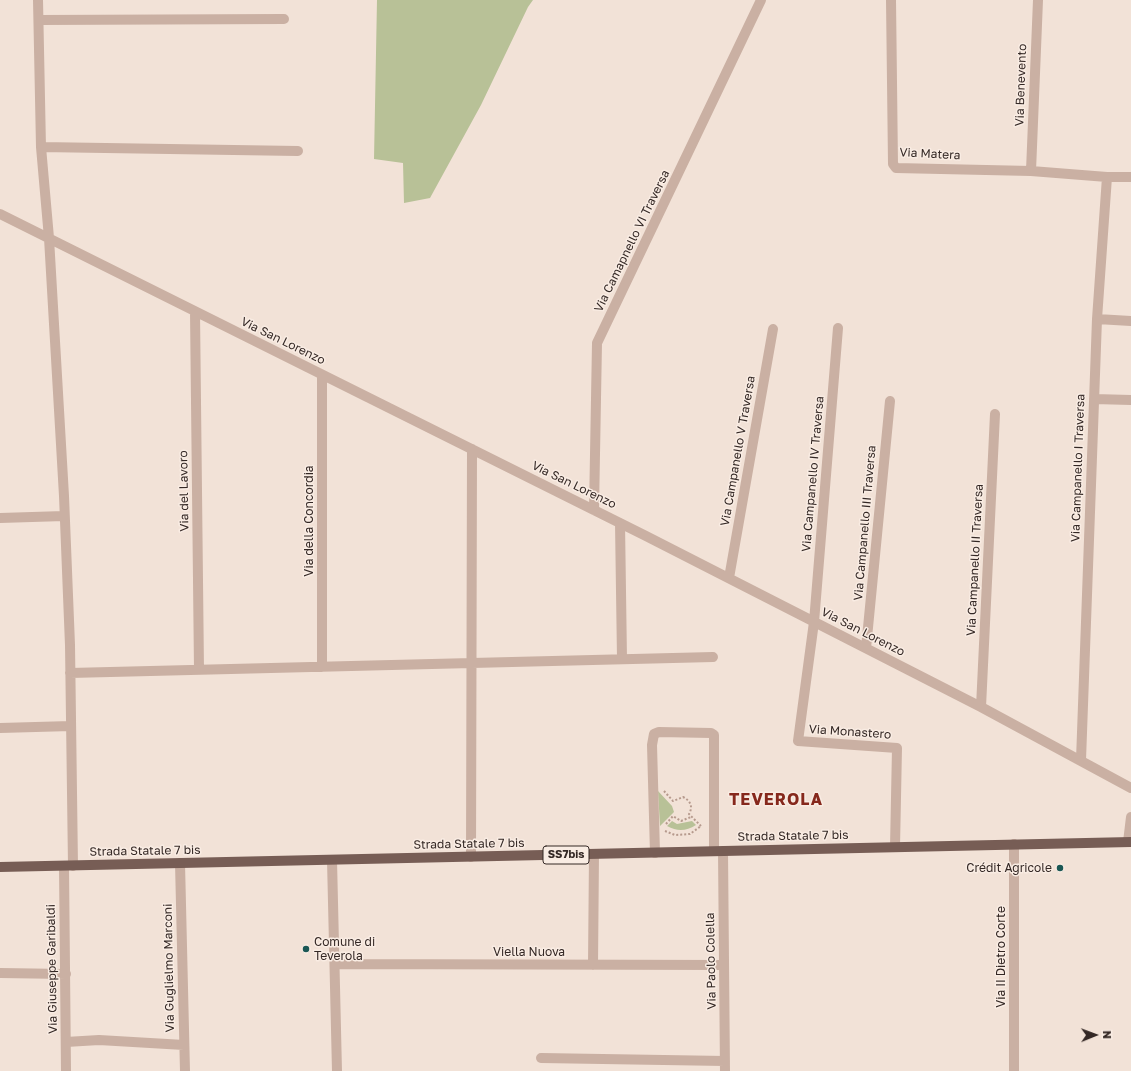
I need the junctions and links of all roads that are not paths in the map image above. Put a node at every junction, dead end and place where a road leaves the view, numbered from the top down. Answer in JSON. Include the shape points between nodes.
{"nodes":[{"id":1,"x":38,"y":0,"type":"edge"},
{"id":2,"x":761,"y":0,"type":"edge"},
{"id":3,"x":891,"y":0,"type":"edge"},
{"id":4,"x":1038,"y":0,"type":"edge"},
{"id":5,"x":284,"y":19,"type":"dead end"},
{"id":6,"x":39,"y":20,"type":"junction"},
{"id":7,"x":41,"y":147,"type":"junction"},
{"id":8,"x":298,"y":151,"type":"dead end"},
{"id":9,"x":1031,"y":171,"type":"junction"},
{"id":10,"x":1107,"y":177,"type":"junction"},
{"id":11,"x":1131,"y":177,"type":"edge"},
{"id":12,"x":0,"y":214,"type":"edge"},
{"id":13,"x":49,"y":238,"type":"junction"},
{"id":14,"x":195,"y":312,"type":"junction"},
{"id":15,"x":1097,"y":320,"type":"junction"},
{"id":16,"x":1131,"y":321,"type":"edge"},
{"id":17,"x":838,"y":328,"type":"dead end"},
{"id":18,"x":773,"y":329,"type":"dead end"},
{"id":19,"x":322,"y":375,"type":"junction"},
{"id":20,"x":1094,"y":399,"type":"junction"},
{"id":21,"x":1131,"y":400,"type":"edge"},
{"id":22,"x":890,"y":401,"type":"dead end"},
{"id":23,"x":995,"y":414,"type":"dead end"},
{"id":24,"x":472,"y":449,"type":"junction"},
{"id":25,"x":594,"y":510,"type":"junction"},
{"id":26,"x":64,"y":516,"type":"junction"},
{"id":27,"x":0,"y":518,"type":"edge"},
{"id":28,"x":620,"y":523,"type":"junction"},
{"id":29,"x":729,"y":578,"type":"junction"},
{"id":30,"x":814,"y":622,"type":"junction"},
{"id":31,"x":866,"y":648,"type":"junction"},
{"id":32,"x":713,"y":657,"type":"dead end"},
{"id":33,"x":622,"y":660,"type":"junction"},
{"id":34,"x":472,"y":663,"type":"junction"},
{"id":35,"x":322,"y":667,"type":"junction"},
{"id":36,"x":199,"y":670,"type":"junction"},
{"id":37,"x":70,"y":673,"type":"junction"},
{"id":38,"x":981,"y":707,"type":"junction"},
{"id":39,"x":71,"y":726,"type":"junction"},
{"id":40,"x":0,"y":728,"type":"edge"},
{"id":41,"x":1081,"y":760,"type":"junction"},
{"id":42,"x":1131,"y":788,"type":"edge"},
{"id":43,"x":1131,"y":818,"type":"edge"},
{"id":44,"x":1129,"y":842,"type":"edge"},
{"id":45,"x":1014,"y":844,"type":"junction"},
{"id":46,"x":896,"y":847,"type":"junction"},
{"id":47,"x":719,"y":851,"type":"junction"},
{"id":48,"x":655,"y":853,"type":"junction"},
{"id":49,"x":594,"y":854,"type":"junction"},
{"id":50,"x":471,"y":857,"type":"junction"},
{"id":51,"x":332,"y":860,"type":"junction"},
{"id":52,"x":180,"y":864,"type":"junction"},
{"id":53,"x":69,"y":866,"type":"junction"},
{"id":54,"x":0,"y":867,"type":"edge"},
{"id":55,"x":335,"y":964,"type":"junction"},
{"id":56,"x":593,"y":965,"type":"junction"},
{"id":57,"x":724,"y":966,"type":"junction"},
{"id":58,"x":0,"y":973,"type":"edge"},
{"id":59,"x":66,"y":974,"type":"junction"},
{"id":60,"x":66,"y":1042,"type":"junction"},
{"id":61,"x":184,"y":1045,"type":"junction"},
{"id":62,"x":541,"y":1058,"type":"dead end"},
{"id":63,"x":725,"y":1066,"type":"edge"},
{"id":64,"x":66,"y":1071,"type":"edge"},
{"id":65,"x":185,"y":1071,"type":"edge"},
{"id":66,"x":338,"y":1071,"type":"edge"},
{"id":67,"x":1014,"y":1071,"type":"edge"}],
"edges":[{"from":1,"to":6,"type":"street","name":"Via Giuseppe Garibaldi"},
{"from":2,"to":25,"type":"street","name":"Via Camapnello VI Traversa","via":[[597,343]]},
{"from":3,"to":9,"type":"street","name":"Via Matera","via":[[893,164],[896,168]]},
{"from":4,"to":9,"type":"street","name":"Via Benevento"},
{"from":5,"to":6,"type":"street"},
{"from":6,"to":7,"type":"street","name":"Via Giuseppe Garibaldi"},
{"from":7,"to":8,"type":"street"},
{"from":7,"to":13,"type":"street","name":"Via Giuseppe Garibaldi"},
{"from":9,"to":10,"type":"street","name":"Via Matera"},
{"from":10,"to":11,"type":"street","name":"Via Matera"},
{"from":10,"to":15,"type":"street","name":"Via Campanello I Traversa"},
{"from":12,"to":13,"type":"street","name":"Via San Lorenzo"},
{"from":13,"to":14,"type":"street","name":"Via San Lorenzo"},
{"from":13,"to":26,"type":"street","name":"Via Giuseppe Garibaldi"},
{"from":14,"to":19,"type":"street","name":"Via San Lorenzo"},
{"from":14,"to":36,"type":"street","name":"Via del Lavoro"},
{"from":15,"to":16,"type":"street"},
{"from":15,"to":20,"type":"street","name":"Via Campanello I Traversa"},
{"from":17,"to":30,"type":"street","name":"Via Campanello IV Traversa"},
{"from":18,"to":29,"type":"street","name":"Via Campanello V Traversa"},
{"from":19,"to":24,"type":"street","name":"Via San Lorenzo"},
{"from":19,"to":35,"type":"street","name":"Via della Concordia"},
{"from":20,"to":21,"type":"street"},
{"from":20,"to":41,"type":"street","name":"Via Campanello I Traversa"},
{"from":22,"to":31,"type":"street","name":"Via Campanello III Traversa"},
{"from":23,"to":38,"type":"street","name":"Via Campanello II Traversa"},
{"from":24,"to":25,"type":"street","name":"Via San Lorenzo"},
{"from":24,"to":34,"type":"street"},
{"from":25,"to":28,"type":"street","name":"Via San Lorenzo"},
{"from":26,"to":27,"type":"street"},
{"from":26,"to":37,"type":"street","name":"Via Giuseppe Garibaldi"},
{"from":28,"to":29,"type":"street","name":"Via San Lorenzo"},
{"from":28,"to":33,"type":"street"},
{"from":29,"to":30,"type":"street","name":"Via San Lorenzo"},
{"from":30,"to":31,"type":"street","name":"Via San Lorenzo"},
{"from":30,"to":46,"type":"street","name":"Via Monastero","via":[[798,741],[897,748]]},
{"from":31,"to":38,"type":"street","name":"Via San Lorenzo"},
{"from":32,"to":33,"type":"street"},
{"from":33,"to":34,"type":"street"},
{"from":34,"to":35,"type":"street"},
{"from":34,"to":50,"type":"street"},
{"from":35,"to":36,"type":"street"},
{"from":36,"to":37,"type":"street"},
{"from":37,"to":39,"type":"street","name":"Via Giuseppe Garibaldi"},
{"from":38,"to":41,"type":"street","name":"Via San Lorenzo"},
{"from":39,"to":40,"type":"street"},
{"from":39,"to":53,"type":"street","name":"Via Giuseppe Garibaldi"},
{"from":41,"to":42,"type":"street","name":"Via San Lorenzo"},
{"from":43,"to":44,"type":"street"},
{"from":44,"to":45,"type":"main road","name":"Strada Statale 7 bis","number":"SS7bis"},
{"from":45,"to":46,"type":"main road","name":"Strada Statale 7 bis","number":"SS7bis"},
{"from":45,"to":67,"type":"street","name":"Via II Dietro Corte"},
{"from":46,"to":47,"type":"main road","name":"Strada Statale 7 bis","number":"SS7bis"},
{"from":47,"to":48,"type":"main road","name":"Strada Statale 7 bis","number":"SS7bis"},
{"from":47,"to":48,"type":"street","name":"Via Paolo Colella","via":[[714,735],[659,732],[654,734],[652,745]]},
{"from":47,"to":57,"type":"street","name":"Via Paolo Colella"},
{"from":48,"to":49,"type":"main road","name":"Strada Statale 7 bis","number":"SS7bis"},
{"from":49,"to":50,"type":"main road","name":"Strada Statale 7 bis","number":"SS7bis"},
{"from":49,"to":56,"type":"street"},
{"from":50,"to":51,"type":"main road","name":"Strada Statale 7 bis","number":"SS7bis"},
{"from":51,"to":52,"type":"main road","name":"Strada Statale 7 bis","number":"SS7bis"},
{"from":51,"to":55,"type":"street"},
{"from":52,"to":53,"type":"main road","name":"Strada Statale 7 bis","number":"SS7bis"},
{"from":52,"to":61,"type":"street","name":"Via Guglielmo Marconi"},
{"from":53,"to":54,"type":"main road","name":"Strada Statale 7 bis","number":"SS7bis"},
{"from":53,"to":59,"type":"street","name":"Via Giuseppe Garibaldi"},
{"from":55,"to":56,"type":"street","name":"Viella Nuova"},
{"from":55,"to":66,"type":"street"},
{"from":56,"to":57,"type":"street","name":"Viella Nuova"},
{"from":57,"to":63,"type":"street","name":"Via Paolo Colella"},
{"from":58,"to":59,"type":"street"},
{"from":59,"to":60,"type":"street","name":"Via Giuseppe Garibaldi"},
{"from":60,"to":61,"type":"street","via":[[99,1040]]},
{"from":60,"to":64,"type":"street","name":"Via Giuseppe Garibaldi"},
{"from":61,"to":65,"type":"street","name":"Via Guglielmo Marconi"},
{"from":62,"to":63,"type":"street"}]}
